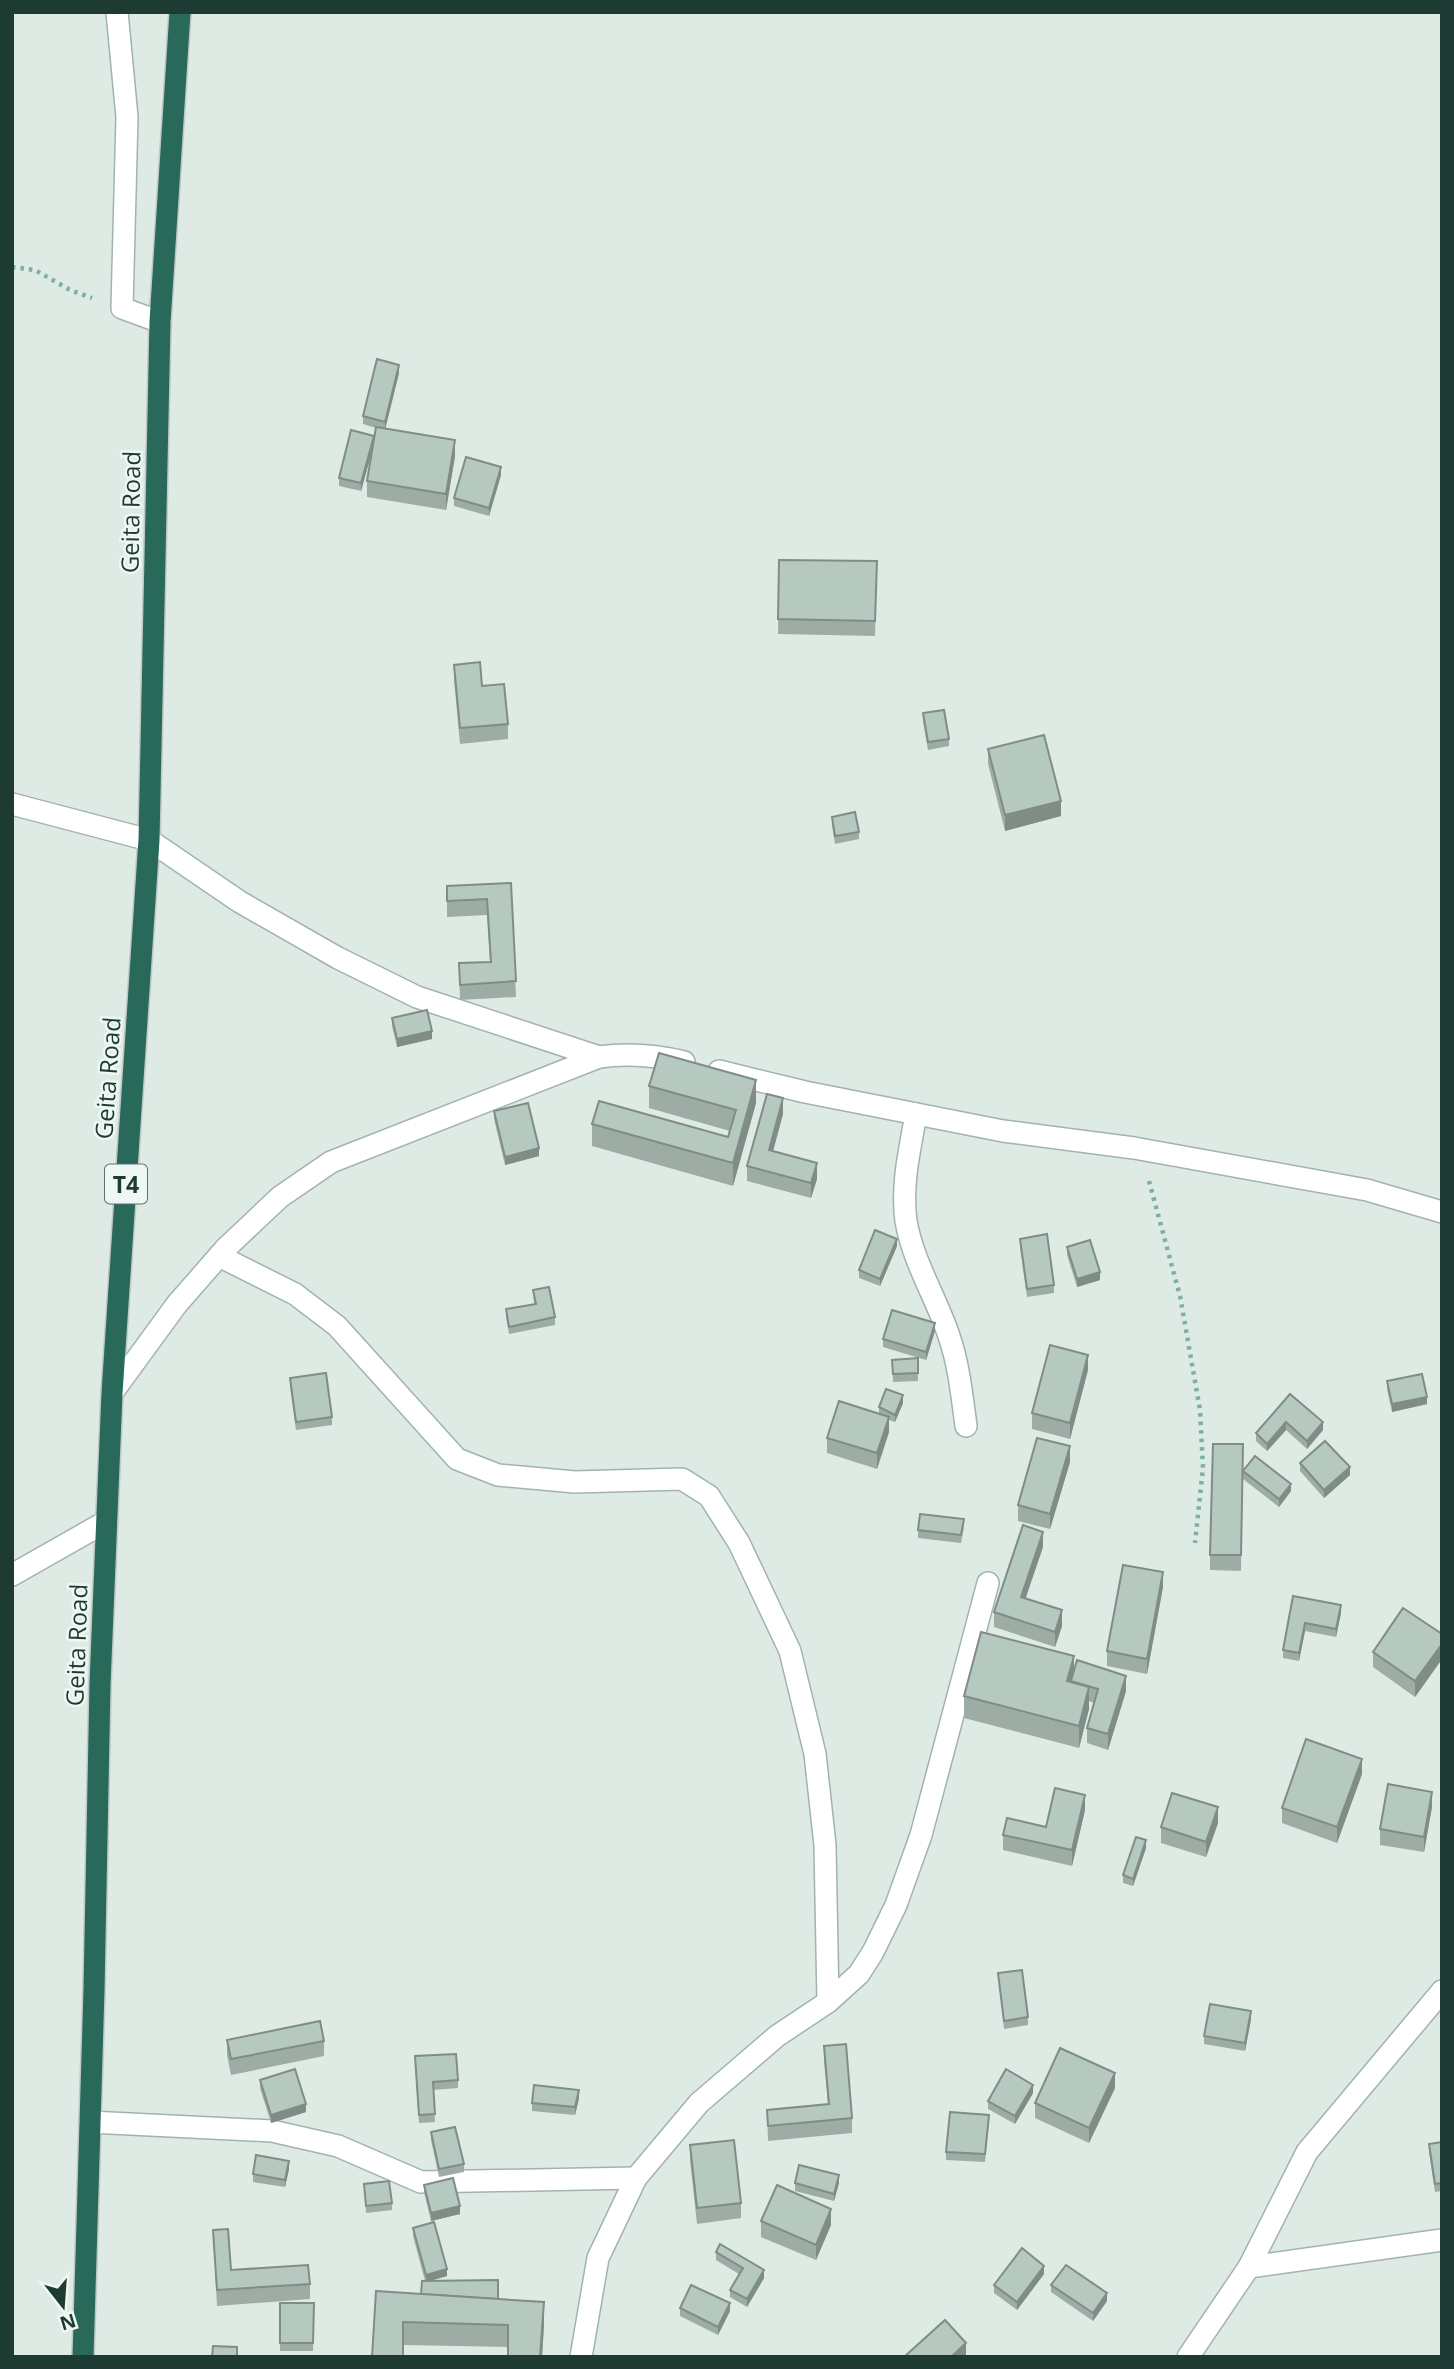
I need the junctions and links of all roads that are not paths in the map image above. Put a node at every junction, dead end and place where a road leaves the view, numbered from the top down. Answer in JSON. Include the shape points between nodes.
{"nodes":[{"id":1,"x":117,"y":12,"type":"edge"},
{"id":2,"x":180,"y":12,"type":"edge"},
{"id":3,"x":160,"y":322,"type":"junction"},
{"id":4,"x":12,"y":804,"type":"edge"},
{"id":5,"x":149,"y":840,"type":"junction"},
{"id":6,"x":600,"y":1057,"type":"junction"},
{"id":7,"x":916,"y":1114,"type":"junction"},
{"id":8,"x":1442,"y":1212,"type":"edge"},
{"id":9,"x":219,"y":1256,"type":"junction"},
{"id":10,"x":113,"y":1393,"type":"junction"},
{"id":11,"x":966,"y":1426,"type":"dead end"},
{"id":12,"x":107,"y":1521,"type":"junction"},
{"id":13,"x":12,"y":1575,"type":"edge"},
{"id":14,"x":988,"y":1583,"type":"dead end"},
{"id":15,"x":1442,"y":1991,"type":"edge"},
{"id":16,"x":828,"y":2002,"type":"junction"},
{"id":17,"x":90,"y":2122,"type":"junction"},
{"id":18,"x":636,"y":2178,"type":"junction"},
{"id":19,"x":1442,"y":2240,"type":"edge"},
{"id":20,"x":1250,"y":2267,"type":"junction"},
{"id":21,"x":83,"y":2357,"type":"edge"},
{"id":22,"x":581,"y":2357,"type":"edge"},
{"id":23,"x":1188,"y":2357,"type":"edge"}],
"edges":[{"from":1,"to":3,"type":"street","via":[[127,117],[122,308]]},
{"from":2,"to":3,"type":"highway","name":"Geita Road","number":"T4"},
{"from":3,"to":5,"type":"highway","name":"Geita Road","number":"T4"},
{"from":4,"to":5,"type":"street"},
{"from":5,"to":6,"type":"street","via":[[240,902],[406,991]]},
{"from":5,"to":10,"type":"highway","name":"Geita Road","number":"T4"},
{"from":6,"to":7,"type":"street","via":[[626,1053],[664,1057]]},
{"from":6,"to":9,"type":"street","via":[[331,1162],[280,1197]]},
{"from":7,"to":8,"type":"street","via":[[1367,1190]]},
{"from":7,"to":11,"type":"street","via":[[905,1179],[906,1220],[917,1260],[949,1336]]},
{"from":9,"to":10,"type":"street","via":[[177,1304]]},
{"from":9,"to":16,"type":"street","via":[[295,1294],[337,1326],[457,1459],[498,1475],[575,1482],[682,1479],[709,1496],[739,1543],[790,1651],[812,1741],[825,1845]]},
{"from":10,"to":12,"type":"highway","name":"Geita Road","number":"T4"},
{"from":12,"to":13,"type":"street"},
{"from":12,"to":17,"type":"highway","name":"Geita Road","number":"T4"},
{"from":14,"to":16,"type":"street","via":[[921,1835],[896,1905],[859,1974]]},
{"from":15,"to":20,"type":"street","via":[[1307,2152]]},
{"from":16,"to":18,"type":"street","via":[[777,2036],[699,2104]]},
{"from":17,"to":18,"type":"street","via":[[272,2131],[338,2146],[421,2182]]},
{"from":17,"to":21,"type":"highway","name":"Geita Road","number":"T4"},
{"from":18,"to":22,"type":"street","via":[[598,2258]]},
{"from":19,"to":20,"type":"street"},
{"from":20,"to":23,"type":"street"}]}
